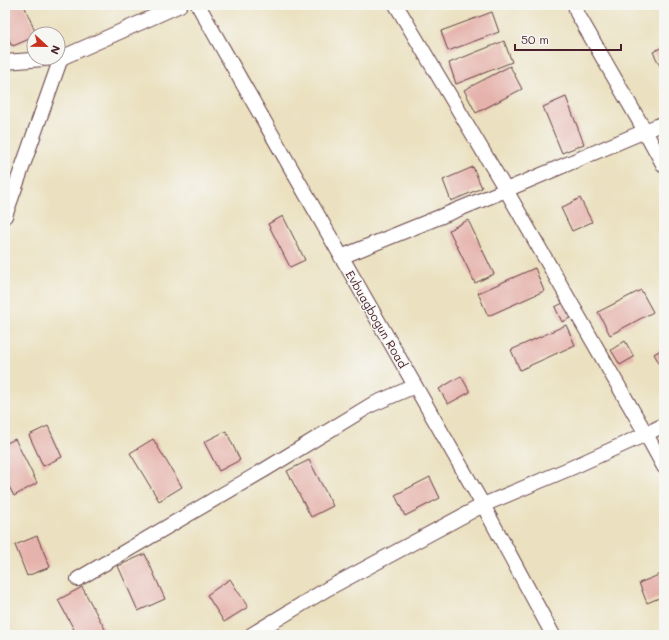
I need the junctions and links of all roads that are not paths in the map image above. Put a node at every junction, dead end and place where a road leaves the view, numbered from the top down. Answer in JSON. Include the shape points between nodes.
{"nodes":[{"id":1,"x":180,"y":5,"type":"edge"},
{"id":2,"x":198,"y":5,"type":"edge"},
{"id":3,"x":396,"y":5,"type":"edge"},
{"id":4,"x":575,"y":5,"type":"edge"},
{"id":5,"x":66,"y":55,"type":"edge"},
{"id":6,"x":26,"y":60,"type":"edge"},
{"id":7,"x":5,"y":62,"type":"edge"},
{"id":8,"x":55,"y":66,"type":"edge"},
{"id":9,"x":664,"y":123,"type":"edge"},
{"id":10,"x":645,"y":131,"type":"junction"},
{"id":11,"x":664,"y":166,"type":"edge"},
{"id":12,"x":506,"y":190,"type":"junction"},
{"id":13,"x":5,"y":216,"type":"edge"},
{"id":14,"x":341,"y":257,"type":"junction"},
{"id":15,"x":415,"y":386,"type":"junction"},
{"id":16,"x":664,"y":425,"type":"edge"},
{"id":17,"x":646,"y":434,"type":"junction"},
{"id":18,"x":664,"y":467,"type":"edge"},
{"id":19,"x":483,"y":505,"type":"junction"},
{"id":20,"x":78,"y":579,"type":"dead end"},
{"id":21,"x":251,"y":635,"type":"edge"},
{"id":22,"x":552,"y":635,"type":"edge"}],
"edges":[{"from":1,"to":5,"type":"street"},
{"from":2,"to":14,"type":"street","name":"Evbuagbogun Road"},
{"from":3,"to":12,"type":"street"},
{"from":4,"to":10,"type":"street"},
{"from":6,"to":7,"type":"street"},
{"from":8,"to":13,"type":"street"},
{"from":9,"to":10,"type":"street"},
{"from":10,"to":11,"type":"street"},
{"from":10,"to":12,"type":"street"},
{"from":12,"to":14,"type":"street"},
{"from":12,"to":17,"type":"street"},
{"from":14,"to":15,"type":"street","name":"Evbuagbogun Road"},
{"from":15,"to":19,"type":"street","name":"Evbuagbogun Road"},
{"from":15,"to":20,"type":"street","via":[[371,405]]},
{"from":16,"to":17,"type":"street"},
{"from":17,"to":18,"type":"street"},
{"from":17,"to":19,"type":"street"},
{"from":19,"to":21,"type":"street","via":[[327,589]]},
{"from":19,"to":22,"type":"street","name":"Evbuagbogun Road"}]}
